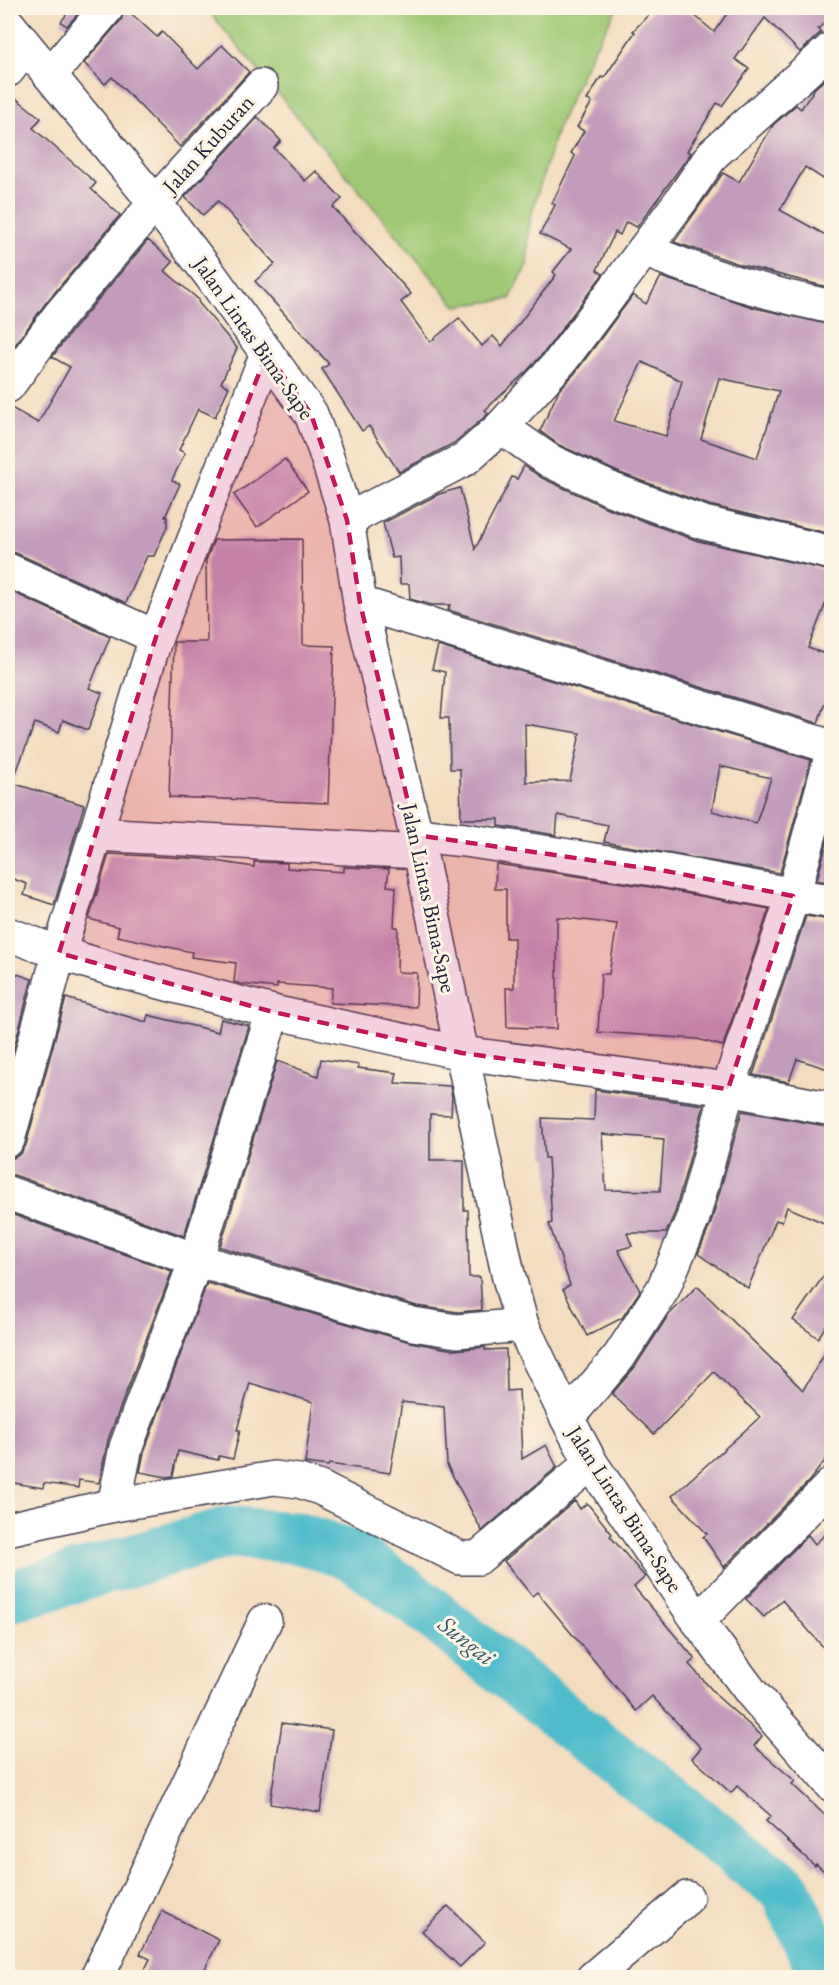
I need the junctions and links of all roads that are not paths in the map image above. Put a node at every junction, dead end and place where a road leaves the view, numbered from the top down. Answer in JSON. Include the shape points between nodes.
{"nodes":[{"id":1,"x":107,"y":8,"type":"edge"},
{"id":2,"x":14,"y":47,"type":"edge"},
{"id":3,"x":831,"y":48,"type":"edge"},
{"id":4,"x":50,"y":75,"type":"junction"},
{"id":5,"x":261,"y":86,"type":"dead end"},
{"id":6,"x":154,"y":203,"type":"junction"},
{"id":7,"x":644,"y":250,"type":"junction"},
{"id":8,"x":831,"y":307,"type":"edge"},
{"id":9,"x":267,"y":354,"type":"junction"},
{"id":10,"x":8,"y":386,"type":"edge"},
{"id":11,"x":501,"y":427,"type":"junction"},
{"id":12,"x":347,"y":520,"type":"junction"},
{"id":13,"x":831,"y":553,"type":"edge"},
{"id":14,"x":8,"y":570,"type":"edge"},
{"id":15,"x":360,"y":603,"type":"junction"},
{"id":16,"x":156,"y":637,"type":"junction"},
{"id":17,"x":831,"y":747,"type":"edge"},
{"id":18,"x":831,"y":753,"type":"edge"},
{"id":19,"x":95,"y":834,"type":"junction"},
{"id":20,"x":418,"y":843,"type":"junction"},
{"id":21,"x":793,"y":896,"type":"junction"},
{"id":22,"x":831,"y":902,"type":"edge"},
{"id":23,"x":8,"y":934,"type":"edge"},
{"id":24,"x":59,"y":953,"type":"junction"},
{"id":25,"x":273,"y":1012,"type":"junction"},
{"id":26,"x":462,"y":1053,"type":"junction"},
{"id":27,"x":728,"y":1089,"type":"junction"},
{"id":28,"x":831,"y":1109,"type":"edge"},
{"id":29,"x":8,"y":1140,"type":"edge"},
{"id":30,"x":8,"y":1193,"type":"edge"},
{"id":31,"x":196,"y":1260,"type":"junction"},
{"id":32,"x":522,"y":1325,"type":"junction"},
{"id":33,"x":567,"y":1418,"type":"junction"},
{"id":34,"x":591,"y":1464,"type":"junction"},
{"id":35,"x":831,"y":1484,"type":"edge"},
{"id":36,"x":114,"y":1505,"type":"junction"},
{"id":37,"x":8,"y":1529,"type":"edge"},
{"id":38,"x":265,"y":1621,"type":"dead end"},
{"id":39,"x":698,"y":1621,"type":"junction"},
{"id":40,"x":831,"y":1785,"type":"edge"},
{"id":41,"x":687,"y":1898,"type":"dead end"},
{"id":42,"x":97,"y":1977,"type":"edge"},
{"id":43,"x":593,"y":1977,"type":"edge"}],
"edges":[{"from":1,"to":4,"type":"main road"},
{"from":2,"to":4,"type":"main road","name":"Jalan Lintas Bima-Sape"},
{"from":3,"to":7,"type":"main road","via":[[713,154]]},
{"from":4,"to":6,"type":"main road","name":"Jalan Lintas Bima-Sape"},
{"from":5,"to":6,"type":"main road","name":"Jalan Kuburan"},
{"from":6,"to":9,"type":"main road","name":"Jalan Lintas Bima-Sape"},
{"from":6,"to":10,"type":"main road","name":"Jalan Kuburan","via":[[59,316]]},
{"from":7,"to":8,"type":"main road","via":[[730,282]]},
{"from":7,"to":11,"type":"main road","via":[[560,362]]},
{"from":9,"to":12,"type":"main road","name":"Jalan Lintas Bima-Sape","via":[[311,414]]},
{"from":9,"to":16,"type":"main road"},
{"from":11,"to":12,"type":"main road","via":[[465,459]]},
{"from":11,"to":13,"type":"main road","via":[[550,461],[613,490],[704,523]]},
{"from":12,"to":15,"type":"main road","name":"Jalan Lintas Bima-Sape"},
{"from":14,"to":16,"type":"main road"},
{"from":15,"to":17,"type":"main road"},
{"from":15,"to":20,"type":"main road","name":"Jalan Lintas Bima-Sape"},
{"from":16,"to":19,"type":"main road"},
{"from":18,"to":21,"type":"main road"},
{"from":19,"to":20,"type":"main road"},
{"from":19,"to":24,"type":"main road"},
{"from":20,"to":21,"type":"main road","via":[[465,840],[666,871]]},
{"from":20,"to":26,"type":"main road","name":"Jalan Lintas Bima-Sape"},
{"from":21,"to":22,"type":"main road"},
{"from":21,"to":27,"type":"main road"},
{"from":23,"to":24,"type":"main road"},
{"from":24,"to":25,"type":"main road"},
{"from":24,"to":29,"type":"main road"},
{"from":25,"to":26,"type":"main road"},
{"from":25,"to":31,"type":"main road"},
{"from":26,"to":27,"type":"main road"},
{"from":26,"to":32,"type":"main road","name":"Jalan Lintas Bima-Sape"},
{"from":27,"to":28,"type":"main road"},
{"from":27,"to":33,"type":"main road","via":[[693,1218],[663,1289],[619,1358]]},
{"from":30,"to":31,"type":"main road"},
{"from":31,"to":32,"type":"main road","via":[[413,1324],[457,1331]]},
{"from":31,"to":36,"type":"main road","via":[[126,1448]]},
{"from":32,"to":33,"type":"main road","name":"Jalan Lintas Bima-Sape"},
{"from":33,"to":34,"type":"main road","name":"Jalan Lintas Bima-Sape"},
{"from":34,"to":36,"type":"main road","via":[[478,1558],[460,1558],[299,1481],[274,1478]]},
{"from":34,"to":39,"type":"main road","name":"Jalan Lintas Bima-Sape"},
{"from":35,"to":39,"type":"main road"},
{"from":36,"to":37,"type":"main road"},
{"from":38,"to":42,"type":"main road"},
{"from":39,"to":40,"type":"main road","name":"Jalan Lintas Bima-Sape","via":[[751,1692]]},
{"from":41,"to":43,"type":"main road"}]}
